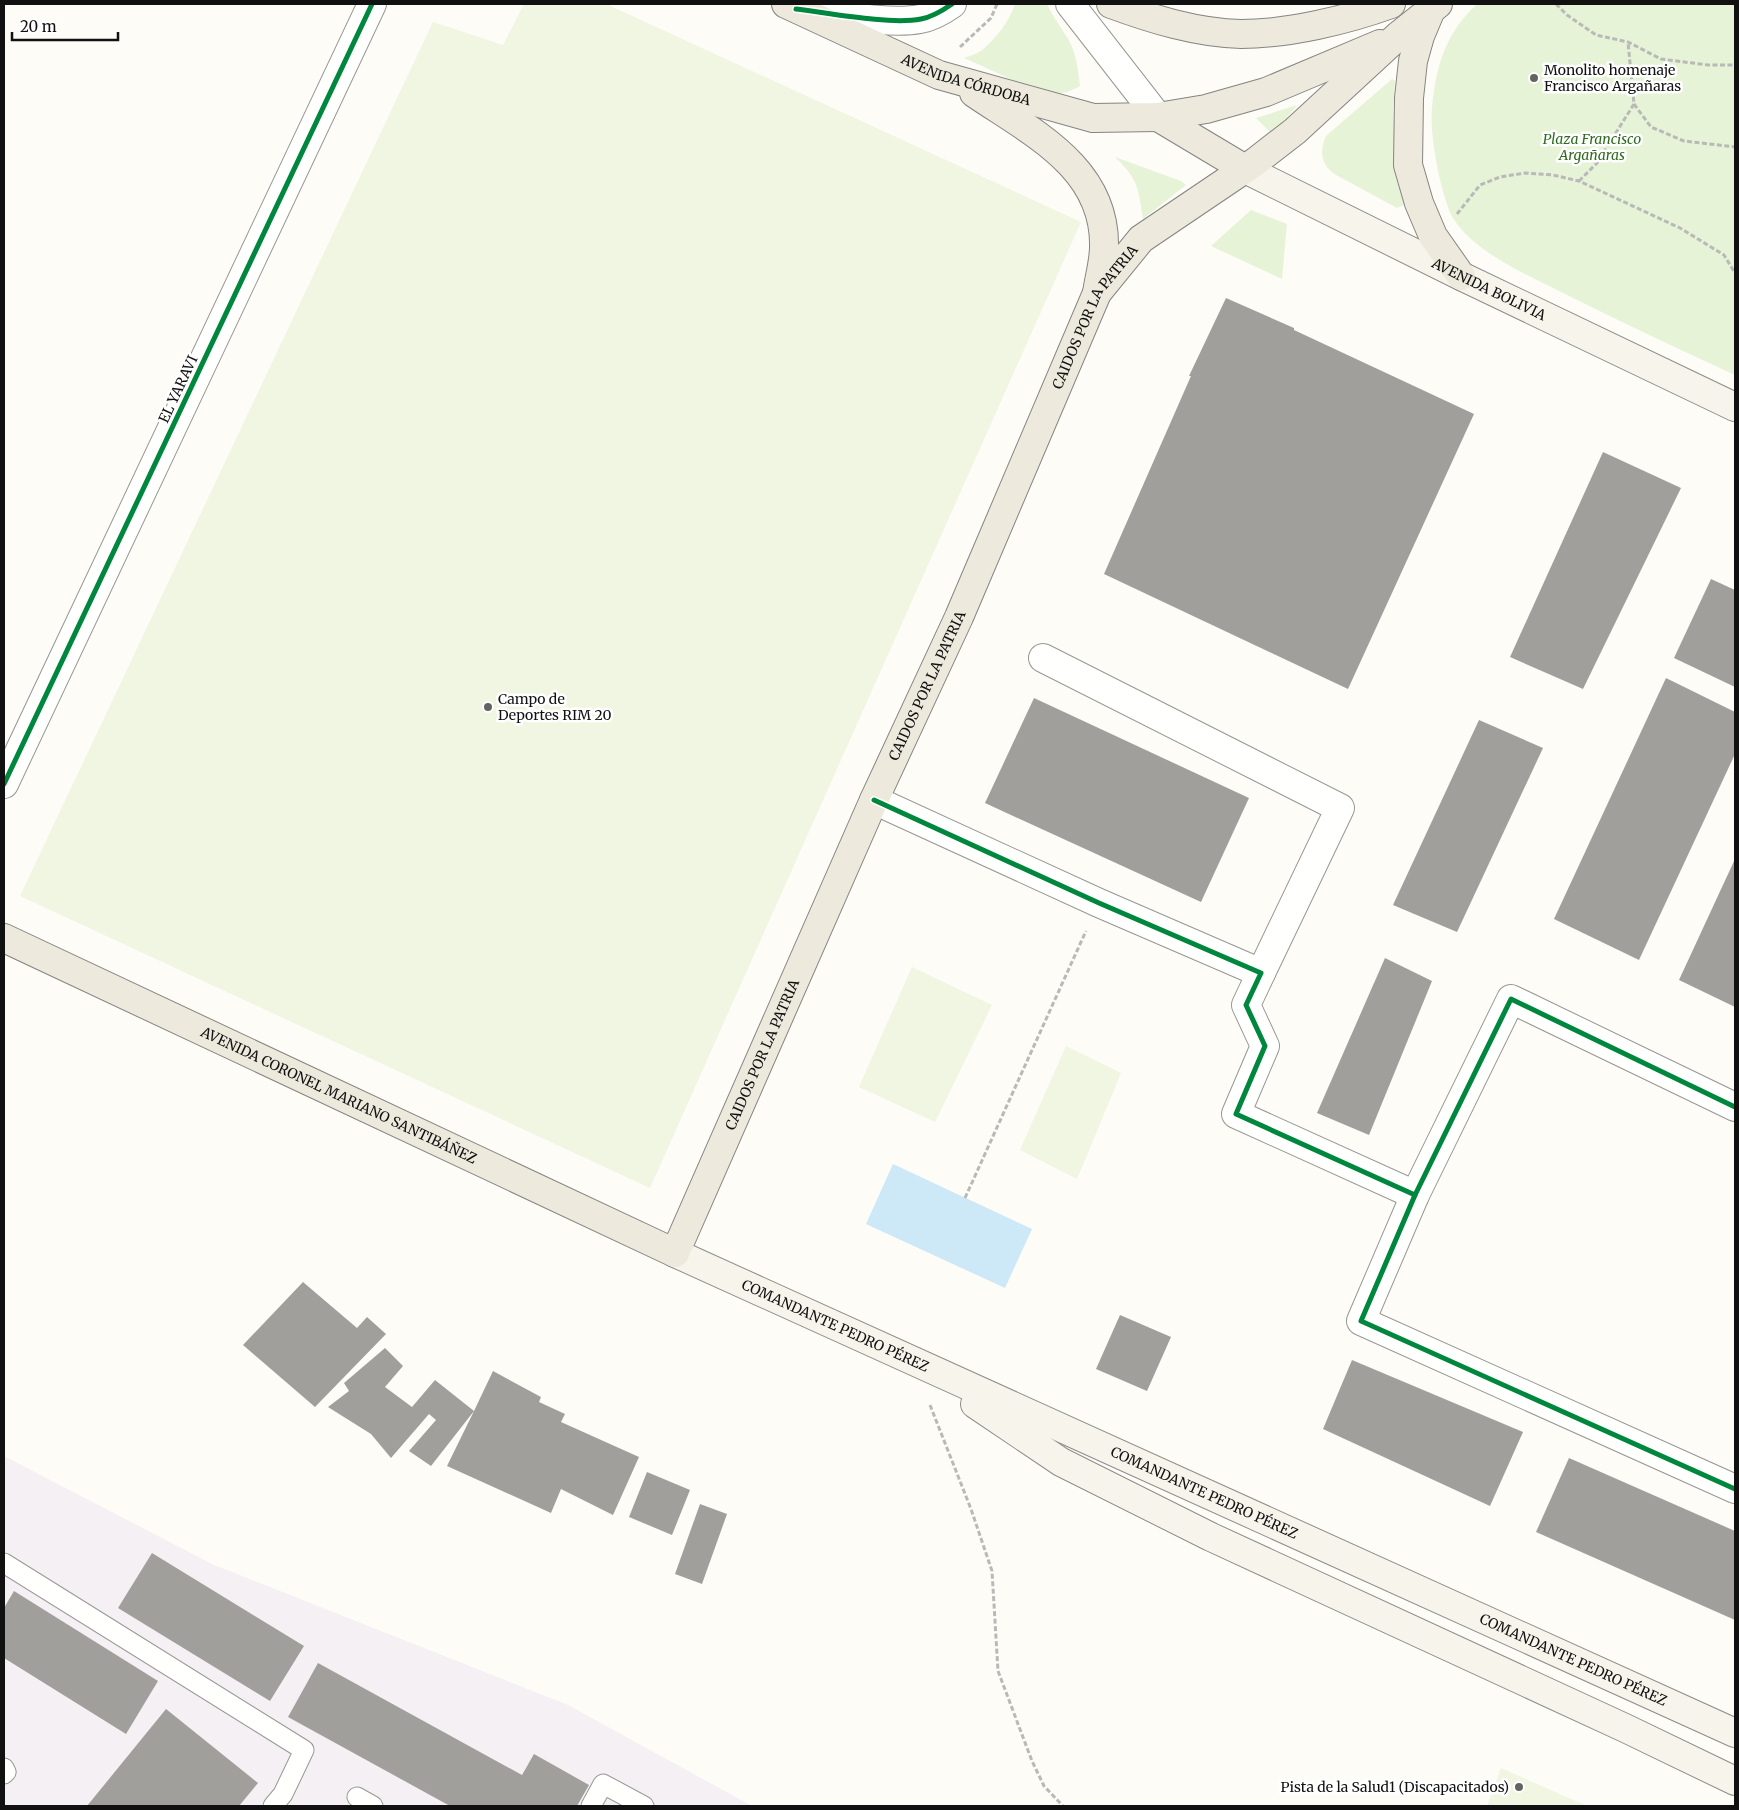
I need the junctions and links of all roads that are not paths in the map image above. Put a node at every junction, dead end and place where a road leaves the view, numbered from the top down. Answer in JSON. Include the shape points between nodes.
{"nodes":[{"id":1,"x":372,"y":4,"type":"edge"},
{"id":2,"x":952,"y":4,"type":"edge"},
{"id":3,"x":1070,"y":4,"type":"edge"},
{"id":4,"x":1111,"y":4,"type":"edge"},
{"id":5,"x":1391,"y":4,"type":"edge"},
{"id":6,"x":791,"y":6,"type":"edge"},
{"id":7,"x":1434,"y":7,"type":"edge"},
{"id":8,"x":1398,"y":36,"type":"junction"},
{"id":9,"x":947,"y":78,"type":"junction"},
{"id":10,"x":1158,"y":117,"type":"junction"},
{"id":11,"x":1245,"y":170,"type":"junction"},
{"id":12,"x":1461,"y":276,"type":"junction"},
{"id":13,"x":1097,"y":292,"type":"junction"},
{"id":14,"x":1735,"y":407,"type":"edge"},
{"id":15,"x":1043,"y":658,"type":"dead end"},
{"id":16,"x":4,"y":784,"type":"edge"},
{"id":17,"x":874,"y":800,"type":"junction"},
{"id":18,"x":4,"y":938,"type":"edge"},
{"id":19,"x":1261,"y":973,"type":"junction"},
{"id":20,"x":1735,"y":1108,"type":"edge"},
{"id":21,"x":1415,"y":1195,"type":"junction"},
{"id":22,"x":675,"y":1253,"type":"junction"},
{"id":23,"x":912,"y":1361,"type":"junction"},
{"id":24,"x":1735,"y":1489,"type":"edge"},
{"id":25,"x":4,"y":1563,"type":"edge"},
{"id":26,"x":1735,"y":1733,"type":"edge"},
{"id":27,"x":4,"y":1768,"type":"edge"},
{"id":28,"x":4,"y":1774,"type":"edge"},
{"id":29,"x":1735,"y":1782,"type":"edge"},
{"id":30,"x":357,"y":1797,"type":"dead end"},
{"id":31,"x":273,"y":1806,"type":"edge"},
{"id":32,"x":373,"y":1806,"type":"edge"},
{"id":33,"x":591,"y":1806,"type":"edge"},
{"id":34,"x":644,"y":1806,"type":"edge"}],
"edges":[{"from":1,"to":16,"type":"street","name":"EL YARAVI"},
{"from":2,"to":6,"type":"street","via":[[941,12],[911,20]]},
{"from":3,"to":10,"type":"street"},
{"from":4,"to":5,"type":"main road","via":[[1169,23],[1241,34],[1297,28]]},
{"from":6,"to":9,"type":"main road","name":"AVENIDA CÓRDOBA"},
{"from":7,"to":8,"type":"main road"},
{"from":7,"to":12,"type":"main road","via":[[1420,36],[1413,61],[1408,165],[1433,236]]},
{"from":8,"to":10,"type":"main road","name":"AVENIDA CÓRDOBA","via":[[1266,92],[1206,109]]},
{"from":8,"to":11,"type":"main road","name":"CAIDOS POR LA PATRIA","via":[[1295,131]]},
{"from":9,"to":10,"type":"main road","name":"AVENIDA CÓRDOBA","via":[[1093,118]]},
{"from":9,"to":13,"type":"main road","via":[[1056,149],[1084,180],[1096,202],[1104,234]]},
{"from":10,"to":11,"type":"main road"},
{"from":11,"to":12,"type":"main road","name":"AVENIDA BOLIVIA"},
{"from":11,"to":13,"type":"main road","name":"CAIDOS POR LA PATRIA","via":[[1141,239]]},
{"from":12,"to":14,"type":"main road","name":"AVENIDA BOLIVIA"},
{"from":13,"to":17,"type":"main road","name":"CAIDOS POR LA PATRIA","via":[[959,617]]},
{"from":15,"to":19,"type":"street","via":[[1340,808]]},
{"from":17,"to":19,"type":"street"},
{"from":17,"to":22,"type":"main road","name":"CAIDOS POR LA PATRIA"},
{"from":18,"to":22,"type":"main road","name":"AVENIDA CORONEL MARIANO SANTIBÁÑEZ"},
{"from":19,"to":21,"type":"street","via":[[1246,1006],[1265,1046],[1236,1114]]},
{"from":20,"to":21,"type":"street","via":[[1511,998]]},
{"from":21,"to":24,"type":"street","via":[[1361,1321]]},
{"from":22,"to":23,"type":"main road","name":"COMANDANTE PEDRO PÉREZ"},
{"from":23,"to":26,"type":"main road","name":"COMANDANTE PEDRO PÉREZ"},
{"from":23,"to":29,"type":"main road","via":[[1061,1462],[1212,1537]]},
{"from":25,"to":31,"type":"lane","via":[[304,1750],[283,1794]]},
{"from":27,"to":28,"type":"lane"},
{"from":30,"to":32,"type":"lane"},
{"from":33,"to":34,"type":"lane","via":[[603,1784]]}]}
